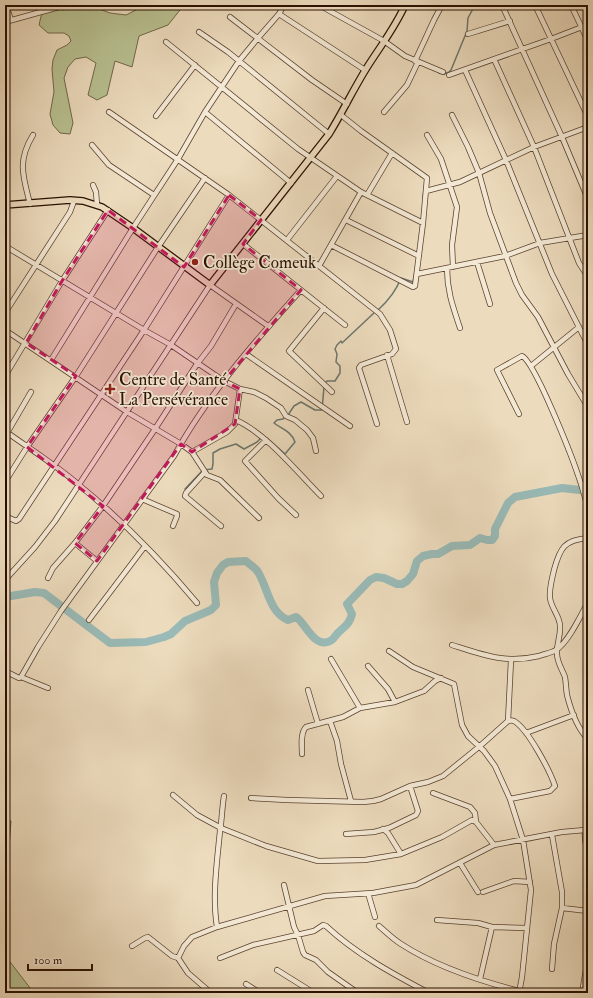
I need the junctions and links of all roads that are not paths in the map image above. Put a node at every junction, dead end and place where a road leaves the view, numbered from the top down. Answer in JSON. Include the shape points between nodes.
{"nodes":[{"id":1,"x":6,"y":5,"type":"edge"},
{"id":2,"x":66,"y":5,"type":"edge"},
{"id":3,"x":284,"y":5,"type":"edge"},
{"id":4,"x":318,"y":5,"type":"edge"},
{"id":5,"x":405,"y":5,"type":"edge"},
{"id":6,"x":442,"y":5,"type":"edge"},
{"id":7,"x":502,"y":5,"type":"edge"},
{"id":8,"x":535,"y":5,"type":"edge"},
{"id":9,"x":572,"y":5,"type":"edge"},
{"id":10,"x":327,"y":7,"type":"edge"},
{"id":11,"x":279,"y":14,"type":"junction"},
{"id":12,"x":230,"y":17,"type":"dead end"},
{"id":13,"x":12,"y":20,"type":"junction"},
{"id":14,"x":510,"y":21,"type":"junction"},
{"id":15,"x":5,"y":22,"type":"edge"},
{"id":16,"x":582,"y":27,"type":"junction"},
{"id":17,"x":199,"y":32,"type":"dead end"},
{"id":18,"x":468,"y":34,"type":"dead end"},
{"id":19,"x":258,"y":38,"type":"junction"},
{"id":20,"x":551,"y":40,"type":"junction"},
{"id":21,"x":384,"y":41,"type":"junction"},
{"id":22,"x":588,"y":41,"type":"edge"},
{"id":23,"x":166,"y":42,"type":"dead end"},
{"id":24,"x":523,"y":49,"type":"junction"},
{"id":25,"x":494,"y":59,"type":"junction"},
{"id":26,"x":240,"y":61,"type":"junction"},
{"id":27,"x":417,"y":62,"type":"junction"},
{"id":28,"x":195,"y":66,"type":"junction"},
{"id":29,"x":365,"y":70,"type":"junction"},
{"id":30,"x":465,"y":70,"type":"junction"},
{"id":31,"x":443,"y":72,"type":"dead end"},
{"id":32,"x":449,"y":75,"type":"dead end"},
{"id":33,"x":221,"y":87,"type":"junction"},
{"id":34,"x":347,"y":104,"type":"junction"},
{"id":35,"x":109,"y":112,"type":"dead end"},
{"id":36,"x":205,"y":112,"type":"junction"},
{"id":37,"x":384,"y":112,"type":"dead end"},
{"id":38,"x":341,"y":115,"type":"junction"},
{"id":39,"x":452,"y":115,"type":"dead end"},
{"id":40,"x":156,"y":116,"type":"dead end"},
{"id":41,"x":588,"y":117,"type":"edge"},
{"id":42,"x":588,"y":127,"type":"edge"},
{"id":43,"x":329,"y":134,"type":"junction"},
{"id":44,"x":33,"y":135,"type":"dead end"},
{"id":45,"x":427,"y":135,"type":"dead end"},
{"id":46,"x":562,"y":137,"type":"junction"},
{"id":47,"x":92,"y":145,"type":"dead end"},
{"id":48,"x":534,"y":147,"type":"junction"},
{"id":49,"x":392,"y":153,"type":"junction"},
{"id":50,"x":311,"y":158,"type":"junction"},
{"id":51,"x":178,"y":159,"type":"junction"},
{"id":52,"x":506,"y":160,"type":"junction"},
{"id":53,"x":479,"y":173,"type":"junction"},
{"id":54,"x":337,"y":176,"type":"junction"},
{"id":55,"x":205,"y":178,"type":"junction"},
{"id":56,"x":291,"y":183,"type":"junction"},
{"id":57,"x":93,"y":185,"type":"dead end"},
{"id":58,"x":450,"y":185,"type":"junction"},
{"id":59,"x":426,"y":191,"type":"junction"},
{"id":60,"x":361,"y":192,"type":"junction"},
{"id":61,"x":154,"y":195,"type":"junction"},
{"id":62,"x":229,"y":195,"type":"junction"},
{"id":63,"x":367,"y":195,"type":"junction"},
{"id":64,"x":588,"y":199,"type":"edge"},
{"id":65,"x":74,"y":201,"type":"junction"},
{"id":66,"x":30,"y":204,"type":"junction"},
{"id":67,"x":97,"y":205,"type":"junction"},
{"id":68,"x":5,"y":206,"type":"edge"},
{"id":69,"x":108,"y":210,"type":"junction"},
{"id":70,"x":261,"y":220,"type":"junction"},
{"id":71,"x":346,"y":220,"type":"junction"},
{"id":72,"x":423,"y":224,"type":"junction"},
{"id":73,"x":133,"y":228,"type":"junction"},
{"id":74,"x":588,"y":235,"type":"edge"},
{"id":75,"x":570,"y":238,"type":"junction"},
{"id":76,"x":287,"y":240,"type":"junction"},
{"id":77,"x":540,"y":243,"type":"junction"},
{"id":78,"x":243,"y":244,"type":"junction"},
{"id":79,"x":331,"y":245,"type":"junction"},
{"id":80,"x":158,"y":247,"type":"junction"},
{"id":81,"x":6,"y":249,"type":"edge"},
{"id":82,"x":419,"y":256,"type":"junction"},
{"id":83,"x":505,"y":256,"type":"junction"},
{"id":84,"x":477,"y":262,"type":"junction"},
{"id":85,"x":36,"y":264,"type":"junction"},
{"id":86,"x":319,"y":266,"type":"junction"},
{"id":87,"x":184,"y":267,"type":"junction"},
{"id":88,"x":453,"y":267,"type":"junction"},
{"id":89,"x":448,"y":268,"type":"junction"},
{"id":90,"x":417,"y":274,"type":"junction"},
{"id":91,"x":588,"y":277,"type":"edge"},
{"id":92,"x":62,"y":281,"type":"junction"},
{"id":93,"x":210,"y":286,"type":"junction"},
{"id":94,"x":301,"y":290,"type":"junction"},
{"id":95,"x":90,"y":298,"type":"junction"},
{"id":96,"x":236,"y":304,"type":"junction"},
{"id":97,"x":490,"y":304,"type":"dead end"},
{"id":98,"x":324,"y":308,"type":"junction"},
{"id":99,"x":5,"y":313,"type":"edge"},
{"id":100,"x":116,"y":313,"type":"junction"},
{"id":101,"x":345,"y":325,"type":"dead end"},
{"id":102,"x":268,"y":326,"type":"junction"},
{"id":103,"x":579,"y":327,"type":"junction"},
{"id":104,"x":460,"y":328,"type":"dead end"},
{"id":105,"x":5,"y":330,"type":"edge"},
{"id":106,"x":144,"y":330,"type":"junction"},
{"id":107,"x":26,"y":343,"type":"junction"},
{"id":108,"x":171,"y":345,"type":"junction"},
{"id":109,"x":588,"y":345,"type":"edge"},
{"id":110,"x":553,"y":346,"type":"junction"},
{"id":111,"x":246,"y":354,"type":"junction"},
{"id":112,"x":387,"y":355,"type":"junction"},
{"id":113,"x":51,"y":360,"type":"junction"},
{"id":114,"x":197,"y":364,"type":"junction"},
{"id":115,"x":531,"y":366,"type":"junction"},
{"id":116,"x":5,"y":376,"type":"edge"},
{"id":117,"x":76,"y":376,"type":"junction"},
{"id":118,"x":224,"y":381,"type":"junction"},
{"id":119,"x":240,"y":389,"type":"junction"},
{"id":120,"x":31,"y":392,"type":"dead end"},
{"id":121,"x":332,"y":392,"type":"dead end"},
{"id":122,"x":100,"y":394,"type":"junction"},
{"id":123,"x":588,"y":407,"type":"edge"},
{"id":124,"x":127,"y":412,"type":"junction"},
{"id":125,"x":519,"y":414,"type":"dead end"},
{"id":126,"x":236,"y":420,"type":"junction"},
{"id":127,"x":407,"y":422,"type":"dead end"},
{"id":128,"x":377,"y":424,"type":"dead end"},
{"id":129,"x":350,"y":426,"type":"dead end"},
{"id":130,"x":155,"y":429,"type":"junction"},
{"id":131,"x":6,"y":432,"type":"edge"},
{"id":132,"x":266,"y":440,"type":"junction"},
{"id":133,"x":181,"y":444,"type":"junction"},
{"id":134,"x":27,"y":447,"type":"junction"},
{"id":135,"x":316,"y":451,"type":"dead end"},
{"id":136,"x":192,"y":452,"type":"junction"},
{"id":137,"x":54,"y":466,"type":"junction"},
{"id":138,"x":205,"y":472,"type":"junction"},
{"id":139,"x":5,"y":482,"type":"edge"},
{"id":140,"x":78,"y":484,"type":"junction"},
{"id":141,"x":321,"y":496,"type":"dead end"},
{"id":142,"x":142,"y":499,"type":"junction"},
{"id":143,"x":103,"y":506,"type":"junction"},
{"id":144,"x":588,"y":508,"type":"edge"},
{"id":145,"x":296,"y":515,"type":"dead end"},
{"id":146,"x":5,"y":516,"type":"edge"},
{"id":147,"x":259,"y":518,"type":"dead end"},
{"id":148,"x":124,"y":524,"type":"junction"},
{"id":149,"x":173,"y":526,"type":"dead end"},
{"id":150,"x":221,"y":526,"type":"dead end"},
{"id":151,"x":588,"y":538,"type":"edge"},
{"id":152,"x":75,"y":543,"type":"junction"},
{"id":153,"x":145,"y":546,"type":"junction"},
{"id":154,"x":97,"y":561,"type":"junction"},
{"id":155,"x":48,"y":578,"type":"dead end"},
{"id":156,"x":5,"y":580,"type":"edge"},
{"id":157,"x":588,"y":602,"type":"edge"},
{"id":158,"x":197,"y":603,"type":"dead end"},
{"id":159,"x":89,"y":620,"type":"dead end"},
{"id":160,"x":452,"y":645,"type":"dead end"},
{"id":161,"x":557,"y":650,"type":"junction"},
{"id":162,"x":389,"y":651,"type":"dead end"},
{"id":163,"x":331,"y":659,"type":"dead end"},
{"id":164,"x":511,"y":660,"type":"junction"},
{"id":165,"x":368,"y":666,"type":"dead end"},
{"id":166,"x":5,"y":671,"type":"edge"},
{"id":167,"x":21,"y":677,"type":"junction"},
{"id":168,"x":442,"y":678,"type":"junction"},
{"id":169,"x":48,"y":688,"type":"dead end"},
{"id":170,"x":308,"y":690,"type":"dead end"},
{"id":171,"x":395,"y":702,"type":"junction"},
{"id":172,"x":360,"y":708,"type":"junction"},
{"id":173,"x":574,"y":715,"type":"junction"},
{"id":174,"x":508,"y":720,"type":"junction"},
{"id":175,"x":330,"y":721,"type":"junction"},
{"id":176,"x":318,"y":724,"type":"junction"},
{"id":177,"x":526,"y":733,"type":"junction"},
{"id":178,"x":588,"y":739,"type":"edge"},
{"id":179,"x":480,"y":746,"type":"junction"},
{"id":180,"x":302,"y":754,"type":"dead end"},
{"id":181,"x":410,"y":786,"type":"junction"},
{"id":182,"x":433,"y":793,"type":"dead end"},
{"id":183,"x":173,"y":795,"type":"dead end"},
{"id":184,"x":224,"y":796,"type":"dead end"},
{"id":185,"x":251,"y":798,"type":"dead end"},
{"id":186,"x":510,"y":799,"type":"junction"},
{"id":187,"x":351,"y":801,"type":"junction"},
{"id":188,"x":476,"y":822,"type":"junction"},
{"id":189,"x":221,"y":828,"type":"junction"},
{"id":190,"x":586,"y":828,"type":"edge"},
{"id":191,"x":383,"y":829,"type":"junction"},
{"id":192,"x":346,"y":834,"type":"dead end"},
{"id":193,"x":552,"y":834,"type":"junction"},
{"id":194,"x":523,"y":840,"type":"junction"},
{"id":195,"x":494,"y":845,"type":"junction"},
{"id":196,"x":588,"y":853,"type":"edge"},
{"id":197,"x":401,"y":854,"type":"junction"},
{"id":198,"x":460,"y":863,"type":"junction"},
{"id":199,"x":530,"y":882,"type":"junction"},
{"id":200,"x":284,"y":885,"type":"dead end"},
{"id":201,"x":368,"y":893,"type":"junction"},
{"id":202,"x":290,"y":906,"type":"junction"},
{"id":203,"x":562,"y":908,"type":"junction"},
{"id":204,"x":588,"y":911,"type":"edge"},
{"id":205,"x":375,"y":917,"type":"dead end"},
{"id":206,"x":437,"y":920,"type":"dead end"},
{"id":207,"x":379,"y":926,"type":"dead end"},
{"id":208,"x":217,"y":927,"type":"junction"},
{"id":209,"x":492,"y":927,"type":"junction"},
{"id":210,"x":526,"y":928,"type":"junction"},
{"id":211,"x":298,"y":935,"type":"junction"},
{"id":212,"x":132,"y":946,"type":"dead end"},
{"id":213,"x":178,"y":958,"type":"junction"},
{"id":214,"x":220,"y":958,"type":"dead end"},
{"id":215,"x":588,"y":958,"type":"edge"},
{"id":216,"x":552,"y":969,"type":"dead end"},
{"id":217,"x":277,"y":970,"type":"dead end"},
{"id":218,"x":480,"y":979,"type":"junction"},
{"id":219,"x":246,"y":984,"type":"dead end"},
{"id":220,"x":310,"y":992,"type":"edge"},
{"id":221,"x":519,"y":992,"type":"edge"},
{"id":222,"x":211,"y":993,"type":"edge"},
{"id":223,"x":260,"y":993,"type":"edge"},
{"id":224,"x":358,"y":993,"type":"edge"},
{"id":225,"x":429,"y":993,"type":"edge"},
{"id":226,"x":582,"y":993,"type":"edge"}],
"edges":[{"from":1,"to":13,"type":"street"},
{"from":2,"to":13,"type":"street"},
{"from":3,"to":11,"type":"street"},
{"from":4,"to":10,"type":"street"},
{"from":5,"to":21,"type":"main road"},
{"from":6,"to":27,"type":"street"},
{"from":7,"to":14,"type":"street"},
{"from":8,"to":20,"type":"street"},
{"from":9,"to":16,"type":"street"},
{"from":10,"to":21,"type":"street"},
{"from":11,"to":19,"type":"street"},
{"from":11,"to":29,"type":"street"},
{"from":12,"to":19,"type":"street"},
{"from":13,"to":15,"type":"street"},
{"from":14,"to":18,"type":"street"},
{"from":14,"to":24,"type":"street"},
{"from":16,"to":20,"type":"street"},
{"from":16,"to":22,"type":"street"},
{"from":17,"to":26,"type":"street"},
{"from":19,"to":26,"type":"street"},
{"from":19,"to":34,"type":"street"},
{"from":20,"to":24,"type":"street"},
{"from":20,"to":41,"type":"street"},
{"from":21,"to":27,"type":"street"},
{"from":21,"to":29,"type":"main road"},
{"from":23,"to":28,"type":"street"},
{"from":24,"to":25,"type":"street"},
{"from":24,"to":46,"type":"street"},
{"from":25,"to":30,"type":"street"},
{"from":25,"to":48,"type":"street"},
{"from":26,"to":33,"type":"street"},
{"from":26,"to":43,"type":"street"},
{"from":27,"to":31,"type":"street"},
{"from":27,"to":37,"type":"street","via":[[407,85]]},
{"from":28,"to":33,"type":"street"},
{"from":28,"to":40,"type":"street"},
{"from":29,"to":34,"type":"main road"},
{"from":30,"to":32,"type":"street"},
{"from":30,"to":52,"type":"street"},
{"from":33,"to":36,"type":"street"},
{"from":33,"to":50,"type":"street"},
{"from":34,"to":38,"type":"main road"},
{"from":35,"to":51,"type":"street"},
{"from":36,"to":51,"type":"street"},
{"from":36,"to":56,"type":"street"},
{"from":38,"to":43,"type":"main road"},
{"from":38,"to":49,"type":"street"},
{"from":39,"to":53,"type":"street"},
{"from":42,"to":46,"type":"street"},
{"from":43,"to":50,"type":"main road"},
{"from":44,"to":66,"type":"street","via":[[23,159]]},
{"from":45,"to":58,"type":"street","via":[[441,159]]},
{"from":46,"to":48,"type":"street"},
{"from":46,"to":64,"type":"street"},
{"from":47,"to":61,"type":"street","via":[[109,165]]},
{"from":48,"to":52,"type":"street"},
{"from":48,"to":75,"type":"street"},
{"from":49,"to":59,"type":"street","via":[[425,176]]},
{"from":49,"to":63,"type":"street"},
{"from":50,"to":54,"type":"street"},
{"from":50,"to":56,"type":"main road"},
{"from":51,"to":55,"type":"street"},
{"from":51,"to":61,"type":"street"},
{"from":52,"to":53,"type":"street"},
{"from":52,"to":77,"type":"street"},
{"from":53,"to":58,"type":"street"},
{"from":53,"to":83,"type":"street"},
{"from":54,"to":60,"type":"street"},
{"from":54,"to":76,"type":"street"},
{"from":55,"to":62,"type":"street"},
{"from":55,"to":80,"type":"street"},
{"from":56,"to":70,"type":"main road"},
{"from":57,"to":67,"type":"street"},
{"from":58,"to":59,"type":"street"},
{"from":58,"to":88,"type":"street","via":[[457,207],[452,245]]},
{"from":59,"to":72,"type":"street"},
{"from":60,"to":63,"type":"street"},
{"from":60,"to":71,"type":"street"},
{"from":61,"to":73,"type":"street"},
{"from":62,"to":70,"type":"street"},
{"from":62,"to":87,"type":"street"},
{"from":63,"to":72,"type":"street"},
{"from":65,"to":66,"type":"main road"},
{"from":65,"to":67,"type":"main road"},
{"from":65,"to":85,"type":"street","via":[[70,212]]},
{"from":66,"to":68,"type":"main road"},
{"from":67,"to":69,"type":"main road"},
{"from":69,"to":73,"type":"main road"},
{"from":69,"to":92,"type":"street"},
{"from":70,"to":76,"type":"street"},
{"from":70,"to":78,"type":"main road"},
{"from":71,"to":79,"type":"street"},
{"from":71,"to":82,"type":"street"},
{"from":72,"to":82,"type":"street"},
{"from":73,"to":80,"type":"main road"},
{"from":73,"to":95,"type":"street"},
{"from":74,"to":75,"type":"street"},
{"from":75,"to":77,"type":"street"},
{"from":75,"to":91,"type":"street","via":[[579,263]]},
{"from":76,"to":86,"type":"street"},
{"from":77,"to":83,"type":"street"},
{"from":77,"to":103,"type":"street","via":[[552,274]]},
{"from":78,"to":93,"type":"main road"},
{"from":78,"to":94,"type":"street"},
{"from":79,"to":86,"type":"street"},
{"from":79,"to":90,"type":"street","via":[[413,287]]},
{"from":80,"to":87,"type":"main road"},
{"from":80,"to":100,"type":"street"},
{"from":81,"to":85,"type":"street"},
{"from":82,"to":90,"type":"street"},
{"from":83,"to":84,"type":"street"},
{"from":83,"to":110,"type":"street","via":[[522,295],[538,317]]},
{"from":84,"to":88,"type":"street"},
{"from":84,"to":97,"type":"street"},
{"from":85,"to":92,"type":"street"},
{"from":85,"to":99,"type":"street"},
{"from":86,"to":112,"type":"street","via":[[384,319],[396,349]]},
{"from":87,"to":93,"type":"main road"},
{"from":87,"to":106,"type":"street"},
{"from":88,"to":89,"type":"street"},
{"from":89,"to":90,"type":"street"},
{"from":89,"to":104,"type":"street","via":[[447,284]]},
{"from":92,"to":95,"type":"street"},
{"from":92,"to":107,"type":"street"},
{"from":93,"to":96,"type":"street"},
{"from":93,"to":108,"type":"street"},
{"from":94,"to":98,"type":"street"},
{"from":94,"to":102,"type":"street"},
{"from":95,"to":100,"type":"street"},
{"from":95,"to":113,"type":"street"},
{"from":96,"to":102,"type":"street"},
{"from":96,"to":114,"type":"street","via":[[214,342]]},
{"from":98,"to":101,"type":"street"},
{"from":98,"to":121,"type":"street","via":[[289,351]]},
{"from":100,"to":106,"type":"street"},
{"from":100,"to":117,"type":"street"},
{"from":102,"to":111,"type":"street"},
{"from":103,"to":109,"type":"street"},
{"from":103,"to":110,"type":"street"},
{"from":105,"to":107,"type":"street"},
{"from":106,"to":108,"type":"street"},
{"from":106,"to":122,"type":"street"},
{"from":107,"to":113,"type":"street"},
{"from":107,"to":116,"type":"street"},
{"from":108,"to":114,"type":"street"},
{"from":108,"to":124,"type":"street"},
{"from":110,"to":115,"type":"street"},
{"from":110,"to":123,"type":"street"},
{"from":111,"to":118,"type":"street"},
{"from":111,"to":129,"type":"street"},
{"from":112,"to":127,"type":"street"},
{"from":112,"to":128,"type":"street","via":[[359,366]]},
{"from":113,"to":117,"type":"street"},
{"from":114,"to":118,"type":"street"},
{"from":114,"to":130,"type":"street"},
{"from":115,"to":125,"type":"street","via":[[522,356],[497,370]]},
{"from":115,"to":144,"type":"street","via":[[575,466]]},
{"from":117,"to":122,"type":"street"},
{"from":117,"to":134,"type":"street"},
{"from":118,"to":119,"type":"street"},
{"from":118,"to":133,"type":"street"},
{"from":119,"to":126,"type":"street"},
{"from":119,"to":135,"type":"street","via":[[254,392],[281,408],[286,416],[307,430],[313,438]]},
{"from":120,"to":131,"type":"street"},
{"from":122,"to":124,"type":"street"},
{"from":122,"to":137,"type":"street"},
{"from":124,"to":130,"type":"street"},
{"from":124,"to":140,"type":"street"},
{"from":126,"to":132,"type":"street"},
{"from":126,"to":136,"type":"street","via":[[227,432]]},
{"from":130,"to":133,"type":"street"},
{"from":130,"to":143,"type":"street"},
{"from":131,"to":134,"type":"street"},
{"from":132,"to":141,"type":"street"},
{"from":132,"to":145,"type":"street","via":[[245,460]]},
{"from":133,"to":136,"type":"street"},
{"from":133,"to":142,"type":"street"},
{"from":134,"to":137,"type":"street"},
{"from":134,"to":139,"type":"street"},
{"from":136,"to":138,"type":"street"},
{"from":137,"to":140,"type":"street"},
{"from":137,"to":146,"type":"street","via":[[16,522]]},
{"from":138,"to":147,"type":"street","via":[[220,480]]},
{"from":138,"to":150,"type":"street","via":[[185,496]]},
{"from":140,"to":143,"type":"street"},
{"from":140,"to":156,"type":"street","via":[[55,521]]},
{"from":142,"to":148,"type":"street"},
{"from":142,"to":149,"type":"street","via":[[177,514]]},
{"from":143,"to":148,"type":"street"},
{"from":143,"to":152,"type":"street"},
{"from":148,"to":153,"type":"street"},
{"from":148,"to":154,"type":"street"},
{"from":151,"to":161,"type":"street","via":[[574,540],[563,547],[557,557],[550,593],[560,626]]},
{"from":152,"to":154,"type":"street"},
{"from":152,"to":155,"type":"street","via":[[53,568]]},
{"from":153,"to":158,"type":"street"},
{"from":153,"to":159,"type":"street"},
{"from":154,"to":167,"type":"street","via":[[61,611]]},
{"from":157,"to":161,"type":"street","via":[[572,631]]},
{"from":160,"to":164,"type":"street","via":[[490,657]]},
{"from":161,"to":164,"type":"street"},
{"from":161,"to":173,"type":"street"},
{"from":162,"to":168,"type":"street","via":[[413,667]]},
{"from":163,"to":172,"type":"street"},
{"from":164,"to":174,"type":"street"},
{"from":165,"to":171,"type":"street","via":[[388,689]]},
{"from":166,"to":167,"type":"street"},
{"from":167,"to":169,"type":"street"},
{"from":168,"to":171,"type":"street","via":[[424,691]]},
{"from":168,"to":179,"type":"street","via":[[454,684],[462,726],[468,736]]},
{"from":170,"to":176,"type":"street"},
{"from":171,"to":172,"type":"street"},
{"from":172,"to":175,"type":"street"},
{"from":173,"to":177,"type":"street"},
{"from":173,"to":178,"type":"street"},
{"from":174,"to":177,"type":"street","via":[[514,720]]},
{"from":174,"to":179,"type":"street"},
{"from":175,"to":176,"type":"street"},
{"from":175,"to":187,"type":"street"},
{"from":176,"to":180,"type":"street","via":[[303,730]]},
{"from":177,"to":186,"type":"street","via":[[555,786],[550,791]]},
{"from":179,"to":181,"type":"street","via":[[442,776]]},
{"from":179,"to":186,"type":"street","via":[[490,757]]},
{"from":181,"to":187,"type":"street","via":[[381,799]]},
{"from":181,"to":191,"type":"street","via":[[417,813]]},
{"from":182,"to":188,"type":"street","via":[[470,807],[475,813]]},
{"from":183,"to":189,"type":"street","via":[[197,815]]},
{"from":184,"to":189,"type":"street"},
{"from":185,"to":187,"type":"street"},
{"from":186,"to":194,"type":"street"},
{"from":188,"to":195,"type":"street"},
{"from":188,"to":197,"type":"street","via":[[472,820],[442,837]]},
{"from":189,"to":197,"type":"street","via":[[266,846],[318,861],[365,860]]},
{"from":189,"to":208,"type":"street","via":[[214,914]]},
{"from":190,"to":193,"type":"street"},
{"from":190,"to":196,"type":"street","via":[[585,841]]},
{"from":191,"to":192,"type":"street"},
{"from":191,"to":197,"type":"street"},
{"from":193,"to":194,"type":"street"},
{"from":193,"to":203,"type":"street","via":[[562,892]]},
{"from":194,"to":195,"type":"street"},
{"from":194,"to":199,"type":"street"},
{"from":195,"to":198,"type":"street"},
{"from":198,"to":199,"type":"street","via":[[480,892],[514,881]]},
{"from":198,"to":201,"type":"street","via":[[416,885]]},
{"from":199,"to":210,"type":"street"},
{"from":200,"to":202,"type":"street"},
{"from":201,"to":202,"type":"street","via":[[328,895]]},
{"from":201,"to":205,"type":"street"},
{"from":202,"to":208,"type":"street"},
{"from":202,"to":211,"type":"street"},
{"from":203,"to":204,"type":"street"},
{"from":203,"to":216,"type":"street","via":[[554,944]]},
{"from":206,"to":209,"type":"street","via":[[478,923]]},
{"from":207,"to":218,"type":"street","via":[[422,956],[454,971]]},
{"from":208,"to":213,"type":"street","via":[[192,937]]},
{"from":209,"to":210,"type":"street"},
{"from":209,"to":218,"type":"street"},
{"from":210,"to":221,"type":"street"},
{"from":211,"to":214,"type":"street","via":[[253,945]]},
{"from":211,"to":224,"type":"street","via":[[306,955]]},
{"from":211,"to":225,"type":"street","via":[[326,926],[390,972]]},
{"from":212,"to":213,"type":"street","via":[[148,938]]},
{"from":213,"to":222,"type":"street","via":[[188,972]]},
{"from":215,"to":226,"type":"street"},
{"from":217,"to":220,"type":"street"},
{"from":218,"to":221,"type":"street"},
{"from":219,"to":223,"type":"street"}]}
